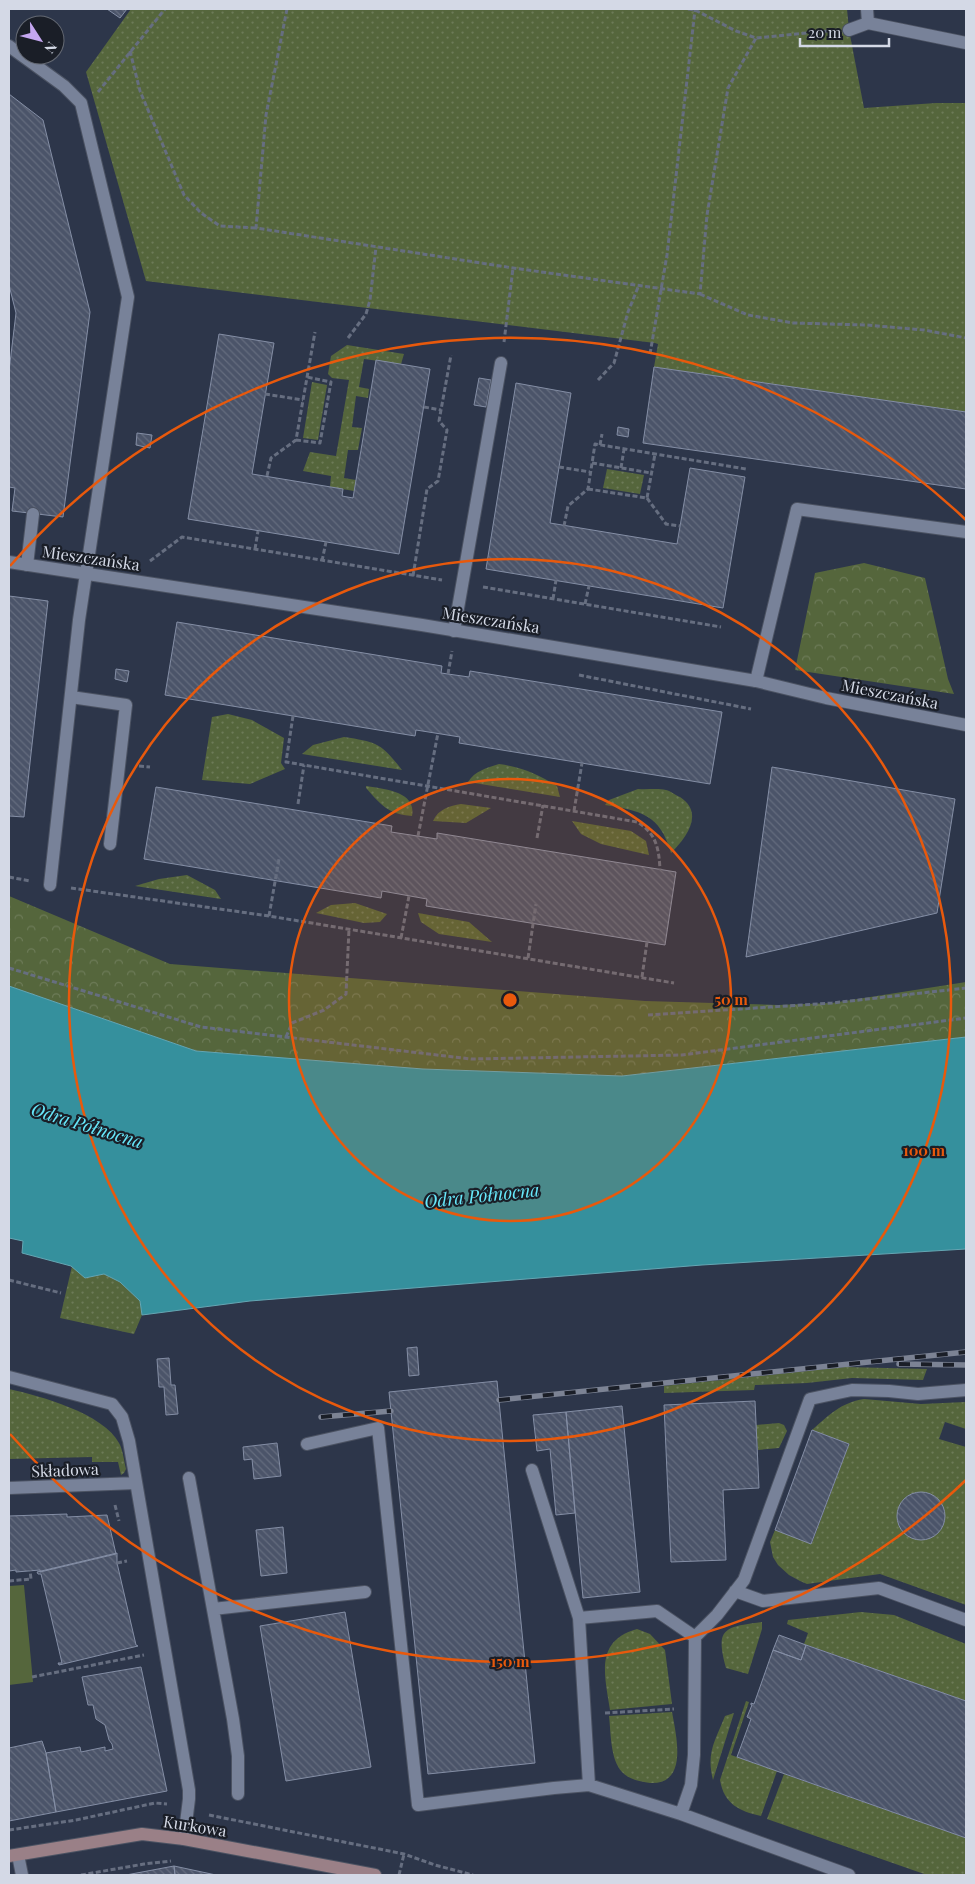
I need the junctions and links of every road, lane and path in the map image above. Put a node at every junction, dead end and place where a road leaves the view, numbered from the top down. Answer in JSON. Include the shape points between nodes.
{"nodes":[{"id":1,"x":165,"y":9,"type":"edge"},
{"id":2,"x":287,"y":9,"type":"edge"},
{"id":3,"x":688,"y":9,"type":"edge"},
{"id":4,"x":867,"y":9,"type":"edge"},
{"id":5,"x":695,"y":10,"type":"edge"},
{"id":6,"x":868,"y":23,"type":"junction"},
{"id":7,"x":849,"y":30,"type":"joint"},
{"id":8,"x":756,"y":38,"type":"junction"},
{"id":9,"x":966,"y":43,"type":"edge"},
{"id":10,"x":9,"y":46,"type":"edge"},
{"id":11,"x":130,"y":51,"type":"junction"},
{"id":12,"x":81,"y":103,"type":"junction"},
{"id":13,"x":256,"y":228,"type":"junction"},
{"id":14,"x":376,"y":247,"type":"junction"},
{"id":15,"x":513,"y":268,"type":"junction"},
{"id":16,"x":639,"y":285,"type":"junction"},
{"id":17,"x":662,"y":289,"type":"junction"},
{"id":18,"x":700,"y":294,"type":"junction"},
{"id":19,"x":315,"y":332,"type":"dead end"},
{"id":20,"x":348,"y":338,"type":"dead end"},
{"id":21,"x":966,"y":338,"type":"edge"},
{"id":22,"x":451,"y":354,"type":"dead end"},
{"id":23,"x":650,"y":354,"type":"dead end"},
{"id":24,"x":501,"y":363,"type":"joint"},
{"id":25,"x":307,"y":377,"type":"junction"},
{"id":26,"x":598,"y":380,"type":"dead end"},
{"id":27,"x":265,"y":394,"type":"dead end"},
{"id":28,"x":303,"y":400,"type":"junction"},
{"id":29,"x":424,"y":408,"type":"dead end"},
{"id":30,"x":441,"y":410,"type":"junction"},
{"id":31,"x":602,"y":434,"type":"dead end"},
{"id":32,"x":296,"y":440,"type":"junction"},
{"id":33,"x":600,"y":445,"type":"junction"},
{"id":34,"x":624,"y":449,"type":"junction"},
{"id":35,"x":655,"y":454,"type":"junction"},
{"id":36,"x":592,"y":464,"type":"junction"},
{"id":37,"x":559,"y":467,"type":"dead end"},
{"id":38,"x":621,"y":468,"type":"junction"},
{"id":39,"x":746,"y":469,"type":"dead end"},
{"id":40,"x":590,"y":472,"type":"junction"},
{"id":41,"x":651,"y":473,"type":"junction"},
{"id":42,"x":267,"y":476,"type":"dead end"},
{"id":43,"x":588,"y":489,"type":"junction"},
{"id":44,"x":647,"y":498,"type":"junction"},
{"id":45,"x":33,"y":514,"type":"dead end"},
{"id":46,"x":564,"y":526,"type":"dead end"},
{"id":47,"x":680,"y":526,"type":"dead end"},
{"id":48,"x":258,"y":531,"type":"dead end"},
{"id":49,"x":966,"y":532,"type":"edge"},
{"id":50,"x":326,"y":542,"type":"dead end"},
{"id":51,"x":255,"y":550,"type":"junction"},
{"id":52,"x":322,"y":561,"type":"junction"},
{"id":53,"x":9,"y":562,"type":"edge"},
{"id":54,"x":27,"y":565,"type":"junction"},
{"id":55,"x":144,"y":565,"type":"dead end"},
{"id":56,"x":86,"y":574,"type":"junction"},
{"id":57,"x":413,"y":576,"type":"junction"},
{"id":58,"x":556,"y":580,"type":"dead end"},
{"id":59,"x":463,"y":584,"type":"junction"},
{"id":60,"x":589,"y":586,"type":"dead end"},
{"id":61,"x":552,"y":599,"type":"junction"},
{"id":62,"x":585,"y":604,"type":"junction"},
{"id":63,"x":721,"y":627,"type":"dead end"},
{"id":64,"x":454,"y":631,"type":"junction"},
{"id":65,"x":756,"y":681,"type":"junction"},
{"id":66,"x":71,"y":697,"type":"junction"},
{"id":67,"x":293,"y":716,"type":"dead end"},
{"id":68,"x":966,"y":725,"type":"edge"},
{"id":69,"x":438,"y":733,"type":"dead end"},
{"id":70,"x":582,"y":763,"type":"dead end"},
{"id":71,"x":304,"y":765,"type":"junction"},
{"id":72,"x":429,"y":786,"type":"junction"},
{"id":73,"x":298,"y":804,"type":"dead end"},
{"id":74,"x":543,"y":805,"type":"junction"},
{"id":75,"x":574,"y":811,"type":"junction"},
{"id":76,"x":418,"y":836,"type":"dead end"},
{"id":77,"x":537,"y":838,"type":"dead end"},
{"id":78,"x":110,"y":844,"type":"dead end"},
{"id":79,"x":279,"y":859,"type":"dead end"},
{"id":80,"x":660,"y":870,"type":"dead end"},
{"id":81,"x":50,"y":885,"type":"joint"},
{"id":82,"x":409,"y":896,"type":"dead end"},
{"id":83,"x":536,"y":904,"type":"dead end"},
{"id":84,"x":269,"y":916,"type":"junction"},
{"id":85,"x":349,"y":930,"type":"junction"},
{"id":86,"x":401,"y":938,"type":"junction"},
{"id":87,"x":648,"y":942,"type":"dead end"},
{"id":88,"x":528,"y":958,"type":"junction"},
{"id":89,"x":9,"y":968,"type":"edge"},
{"id":90,"x":642,"y":977,"type":"junction"},
{"id":91,"x":674,"y":983,"type":"dead end"},
{"id":92,"x":966,"y":988,"type":"edge"},
{"id":93,"x":648,"y":1015,"type":"dead end"},
{"id":94,"x":966,"y":1018,"type":"edge"},
{"id":95,"x":286,"y":1037,"type":"junction"},
{"id":96,"x":9,"y":1280,"type":"edge"},
{"id":97,"x":61,"y":1293,"type":"dead end"},
{"id":98,"x":9,"y":1378,"type":"edge"},
{"id":99,"x":966,"y":1390,"type":"edge"},
{"id":100,"x":307,"y":1444,"type":"dead end"},
{"id":101,"x":532,"y":1470,"type":"dead end"},
{"id":102,"x":189,"y":1478,"type":"dead end"},
{"id":103,"x":136,"y":1483,"type":"junction"},
{"id":104,"x":117,"y":1485,"type":"junction"},
{"id":105,"x":9,"y":1488,"type":"edge"},
{"id":106,"x":119,"y":1523,"type":"dead end"},
{"id":107,"x":125,"y":1552,"type":"dead end"},
{"id":108,"x":117,"y":1563,"type":"dead end"},
{"id":109,"x":30,"y":1570,"type":"dead end"},
{"id":110,"x":9,"y":1580,"type":"edge"},
{"id":111,"x":735,"y":1591,"type":"junction"},
{"id":112,"x":365,"y":1592,"type":"dead end"},
{"id":113,"x":213,"y":1610,"type":"junction"},
{"id":114,"x":578,"y":1618,"type":"junction"},
{"id":115,"x":966,"y":1620,"type":"edge"},
{"id":116,"x":696,"y":1637,"type":"junction"},
{"id":117,"x":147,"y":1654,"type":"dead end"},
{"id":118,"x":32,"y":1676,"type":"dead end"},
{"id":119,"x":695,"y":1708,"type":"junction"},
{"id":120,"x":584,"y":1715,"type":"junction"},
{"id":121,"x":589,"y":1785,"type":"junction"},
{"id":122,"x":238,"y":1794,"type":"dead end"},
{"id":123,"x":173,"y":1804,"type":"dead end"},
{"id":124,"x":681,"y":1814,"type":"junction"},
{"id":125,"x":205,"y":1815,"type":"dead end"},
{"id":126,"x":9,"y":1830,"type":"edge"},
{"id":127,"x":184,"y":1839,"type":"junction"},
{"id":128,"x":404,"y":1854,"type":"junction"},
{"id":129,"x":13,"y":1856,"type":"edge"},
{"id":130,"x":179,"y":1860,"type":"dead end"},
{"id":131,"x":22,"y":1875,"type":"edge"},
{"id":132,"x":81,"y":1875,"type":"edge"},
{"id":133,"x":375,"y":1875,"type":"edge"},
{"id":134,"x":400,"y":1875,"type":"edge"},
{"id":135,"x":474,"y":1875,"type":"edge"},
{"id":136,"x":849,"y":1875,"type":"edge"}],
"edges":[{"from":1,"to":11,"type":"path"},
{"from":2,"to":13,"type":"path","via":[[266,115]]},
{"from":3,"to":5,"type":"path"},
{"from":4,"to":6,"type":"street"},
{"from":5,"to":8,"type":"path"},
{"from":5,"to":17,"type":"path"},
{"from":6,"to":7,"type":"street"},
{"from":6,"to":9,"type":"street"},
{"from":7,"to":8,"type":"path"},
{"from":8,"to":18,"type":"path","via":[[728,88],[707,215]]},
{"from":10,"to":12,"type":"street","via":[[64,86]]},
{"from":11,"to":12,"type":"path","via":[[96,95]]},
{"from":11,"to":13,"type":"path","via":[[140,91],[184,194],[201,213],[220,226]]},
{"from":12,"to":56,"type":"street","via":[[128,297]]},
{"from":13,"to":14,"type":"path"},
{"from":14,"to":15,"type":"path"},
{"from":14,"to":20,"type":"path","via":[[366,314]]},
{"from":15,"to":16,"type":"path"},
{"from":15,"to":24,"type":"path"},
{"from":16,"to":17,"type":"path"},
{"from":16,"to":26,"type":"path","via":[[614,363]]},
{"from":17,"to":18,"type":"path"},
{"from":17,"to":23,"type":"path"},
{"from":18,"to":21,"type":"path","via":[[748,315],[794,323],[895,327]]},
{"from":19,"to":25,"type":"path"},
{"from":22,"to":30,"type":"path"},
{"from":24,"to":59,"type":"street"},
{"from":25,"to":28,"type":"path"},
{"from":25,"to":32,"type":"path","via":[[332,382],[320,444]]},
{"from":27,"to":28,"type":"path"},
{"from":28,"to":32,"type":"path"},
{"from":29,"to":30,"type":"path"},
{"from":30,"to":57,"type":"path","via":[[440,421],[447,430],[438,481],[427,489]]},
{"from":31,"to":33,"type":"path"},
{"from":32,"to":42,"type":"path","via":[[271,458]]},
{"from":33,"to":34,"type":"path"},
{"from":33,"to":36,"type":"path","via":[[595,444]]},
{"from":34,"to":35,"type":"path"},
{"from":34,"to":38,"type":"path"},
{"from":35,"to":39,"type":"path"},
{"from":35,"to":41,"type":"path"},
{"from":36,"to":38,"type":"path"},
{"from":36,"to":40,"type":"path"},
{"from":37,"to":40,"type":"path"},
{"from":38,"to":41,"type":"path"},
{"from":40,"to":43,"type":"path"},
{"from":41,"to":44,"type":"path"},
{"from":43,"to":44,"type":"path"},
{"from":43,"to":46,"type":"path","via":[[568,506]]},
{"from":44,"to":47,"type":"path","via":[[666,524]]},
{"from":45,"to":54,"type":"street"},
{"from":48,"to":51,"type":"path"},
{"from":49,"to":65,"type":"street","via":[[797,508]]},
{"from":50,"to":52,"type":"path"},
{"from":51,"to":52,"type":"path"},
{"from":51,"to":55,"type":"path","via":[[182,537]]},
{"from":52,"to":57,"type":"path"},
{"from":53,"to":54,"type":"street","name":"Mieszczańska"},
{"from":54,"to":56,"type":"street","name":"Mieszczańska"},
{"from":56,"to":64,"type":"street","name":"Mieszczańska"},
{"from":56,"to":66,"type":"street"},
{"from":57,"to":59,"type":"path"},
{"from":58,"to":61,"type":"path"},
{"from":59,"to":61,"type":"path"},
{"from":59,"to":64,"type":"street"},
{"from":60,"to":62,"type":"path"},
{"from":61,"to":62,"type":"path"},
{"from":62,"to":63,"type":"path"},
{"from":64,"to":65,"type":"street","name":"Mieszczańska"},
{"from":65,"to":68,"type":"street","name":"Mieszczańska"},
{"from":66,"to":78,"type":"street","via":[[126,705]]},
{"from":66,"to":81,"type":"street"},
{"from":67,"to":71,"type":"path","via":[[286,762]]},
{"from":69,"to":72,"type":"path"},
{"from":70,"to":75,"type":"path"},
{"from":71,"to":72,"type":"path"},
{"from":71,"to":73,"type":"path"},
{"from":72,"to":74,"type":"path"},
{"from":72,"to":76,"type":"path"},
{"from":74,"to":75,"type":"path"},
{"from":74,"to":77,"type":"path"},
{"from":75,"to":80,"type":"path","via":[[636,822],[648,828],[656,842]]},
{"from":79,"to":84,"type":"path"},
{"from":81,"to":84,"type":"path"},
{"from":82,"to":86,"type":"path"},
{"from":83,"to":88,"type":"path"},
{"from":84,"to":85,"type":"path"},
{"from":85,"to":86,"type":"path"},
{"from":85,"to":95,"type":"path","via":[[346,994],[324,1010],[292,1023]]},
{"from":86,"to":88,"type":"path"},
{"from":87,"to":90,"type":"path"},
{"from":88,"to":90,"type":"path"},
{"from":89,"to":95,"type":"path","via":[[201,1027]]},
{"from":90,"to":91,"type":"path"},
{"from":92,"to":93,"type":"path","via":[[832,1003]]},
{"from":94,"to":95,"type":"path","via":[[682,1055],[471,1059]]},
{"from":96,"to":97,"type":"path"},
{"from":98,"to":103,"type":"street","via":[[112,1404],[122,1417]]},
{"from":99,"to":111,"type":"street","via":[[918,1394],[852,1390],[810,1400],[744,1580]]},
{"from":100,"to":121,"type":"street","via":[[378,1428],[418,1805]]},
{"from":101,"to":114,"type":"street"},
{"from":102,"to":113,"type":"street"},
{"from":103,"to":104,"type":"street","name":"Składowa"},
{"from":103,"to":127,"type":"street","via":[[189,1790]]},
{"from":104,"to":105,"type":"street","name":"Składowa"},
{"from":104,"to":106,"type":"path"},
{"from":107,"to":108,"type":"path","via":[[127,1561]]},
{"from":109,"to":110,"type":"path","via":[[31,1579]]},
{"from":111,"to":115,"type":"street","via":[[763,1601],[879,1588]]},
{"from":111,"to":116,"type":"street"},
{"from":112,"to":113,"type":"street"},
{"from":113,"to":122,"type":"street","via":[[238,1756]]},
{"from":114,"to":116,"type":"street","via":[[657,1611]]},
{"from":114,"to":120,"type":"street"},
{"from":116,"to":119,"type":"street"},
{"from":117,"to":118,"type":"path"},
{"from":119,"to":120,"type":"path"},
{"from":119,"to":124,"type":"street","via":[[691,1785]]},
{"from":120,"to":121,"type":"street"},
{"from":121,"to":124,"type":"street"},
{"from":123,"to":126,"type":"path","via":[[155,1803]]},
{"from":124,"to":136,"type":"street"},
{"from":125,"to":128,"type":"path"},
{"from":127,"to":129,"type":"main road","name":"Kurkowa","via":[[142,1834]]},
{"from":127,"to":133,"type":"main road","name":"Kurkowa"},
{"from":128,"to":134,"type":"path"},
{"from":128,"to":135,"type":"path"},
{"from":129,"to":131,"type":"street"},
{"from":130,"to":132,"type":"path"}]}
